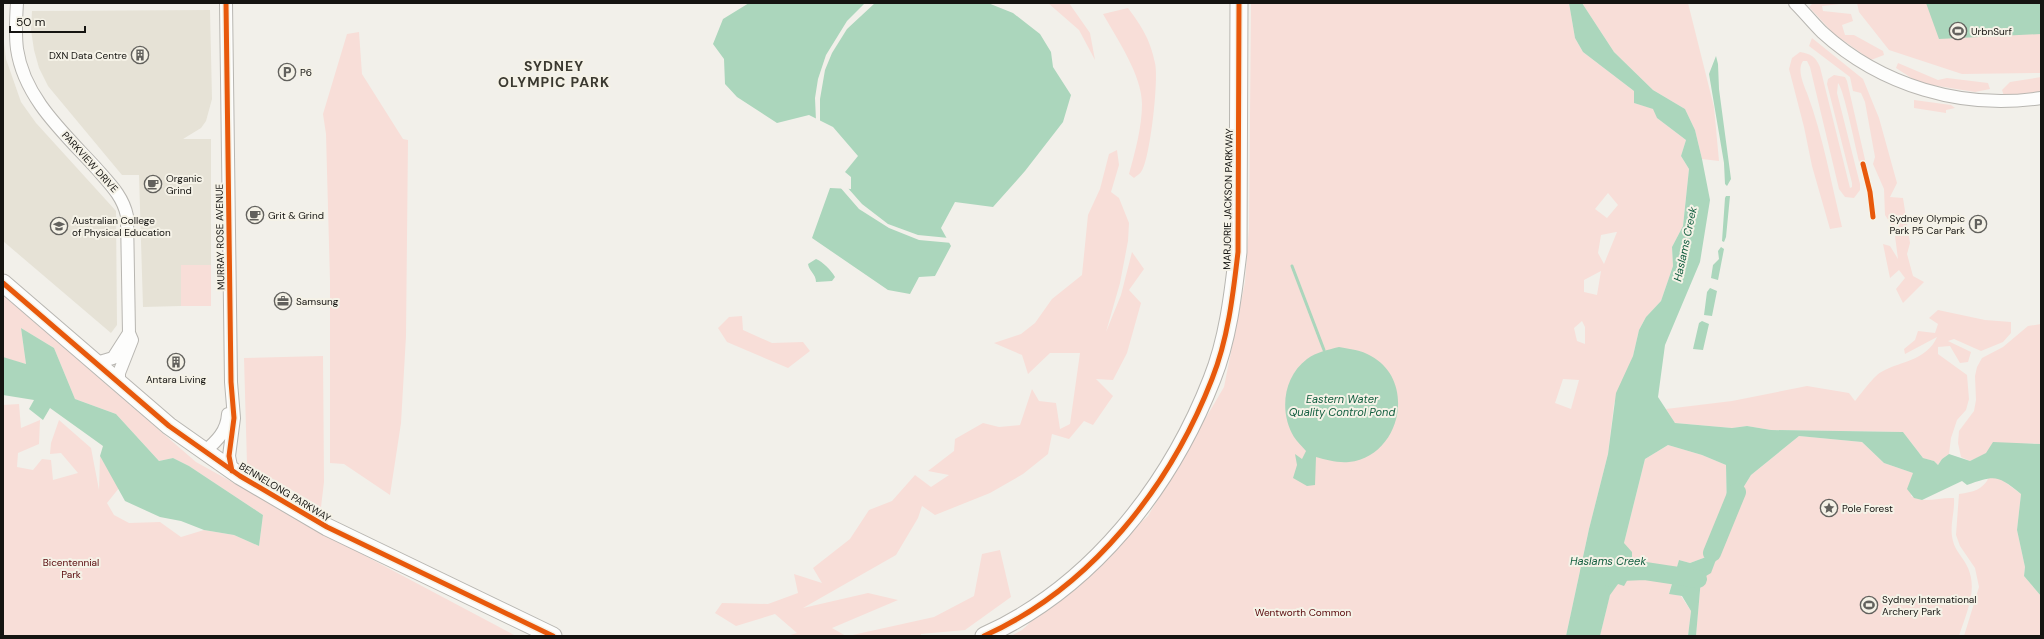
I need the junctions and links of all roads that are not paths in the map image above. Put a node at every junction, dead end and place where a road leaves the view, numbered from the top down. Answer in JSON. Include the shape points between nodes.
{"nodes":[{"id":1,"x":17,"y":3,"type":"edge"},
{"id":2,"x":226,"y":3,"type":"edge"},
{"id":3,"x":1239,"y":3,"type":"edge"},
{"id":4,"x":1795,"y":3,"type":"edge"},
{"id":5,"x":2041,"y":98,"type":"edge"},
{"id":6,"x":3,"y":283,"type":"edge"},
{"id":7,"x":129,"y":333,"type":"junction"},
{"id":8,"x":98,"y":366,"type":"junction"},
{"id":9,"x":119,"y":383,"type":"junction"},
{"id":10,"x":232,"y":401,"type":"junction"},
{"id":11,"x":205,"y":451,"type":"junction"},
{"id":12,"x":232,"y":471,"type":"junction"},
{"id":13,"x":554,"y":636,"type":"edge"},
{"id":14,"x":986,"y":636,"type":"edge"}],
"edges":[{"from":1,"to":7,"type":"street","name":"PARKVIEW DRIVE","via":[[17,50],[30,89],[51,119],[113,188],[124,205]]},
{"from":2,"to":10,"type":"street","name":"MURRAY ROSE AVENUE"},
{"from":3,"to":14,"type":"street","name":"MARJORIE JACKSON PARKWAY","via":[[1238,252],[1227,329],[1213,378],[1191,428],[1172,462],[1144,504],[1115,537],[1082,571],[1058,590]]},
{"from":4,"to":5,"type":"street","via":[[1822,32],[1867,66],[1912,86],[1981,101],[2022,101]]},
{"from":6,"to":8,"type":"street","name":"BENNELONG PARKWAY"},
{"from":7,"to":8,"type":"street","via":[[113,358],[103,361]]},
{"from":7,"to":9,"type":"street","name":"PARKVIEW DRIVE","via":[[132,340],[119,373]]},
{"from":8,"to":9,"type":"street","name":"BENNELONG PARKWAY"},
{"from":9,"to":11,"type":"street","name":"BENNELONG PARKWAY","via":[[169,426]]},
{"from":10,"to":11,"type":"street","name":"MURRAY ROSE AVENUE","via":[[225,430]]},
{"from":10,"to":12,"type":"street","name":"MURRAY ROSE AVENUE"},
{"from":11,"to":12,"type":"street","name":"BENNELONG PARKWAY"},
{"from":12,"to":13,"type":"street","name":"BENNELONG PARKWAY","via":[[327,527]]}]}
